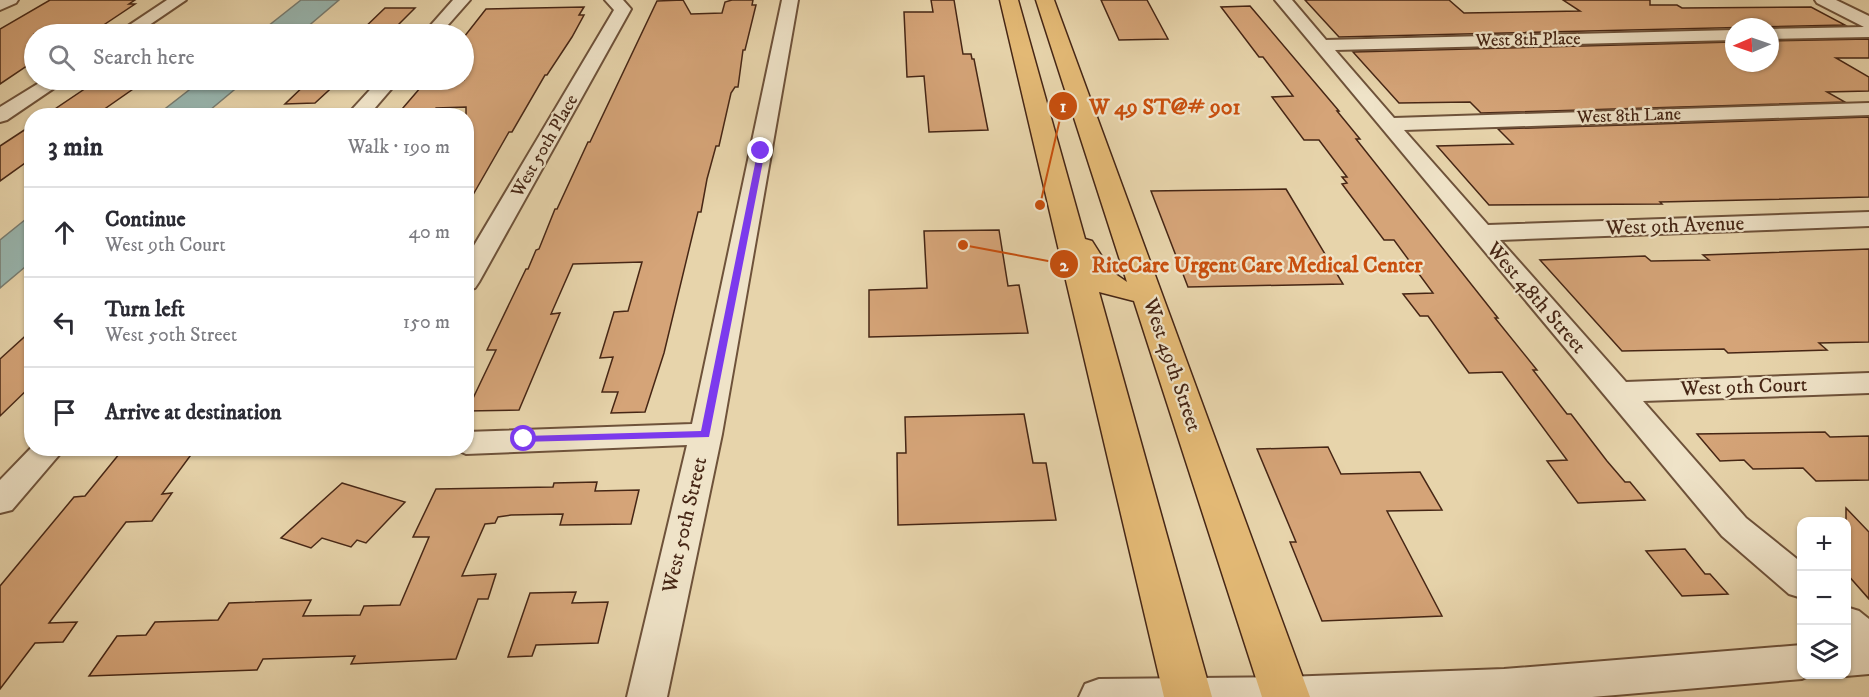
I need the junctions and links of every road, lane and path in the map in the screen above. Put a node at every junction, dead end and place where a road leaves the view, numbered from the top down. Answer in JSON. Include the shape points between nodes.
{"nodes":[{"id":1,"x":10,"y":0,"type":"edge"},
{"id":2,"x":178,"y":0,"type":"edge"},
{"id":3,"x":463,"y":0,"type":"edge"},
{"id":4,"x":790,"y":0,"type":"edge"},
{"id":5,"x":1009,"y":0,"type":"edge"},
{"id":6,"x":1017,"y":0,"type":"edge"},
{"id":7,"x":1283,"y":0,"type":"edge"},
{"id":8,"x":1823,"y":0,"type":"edge"},
{"id":9,"x":618,"y":4,"type":"edge"},
{"id":10,"x":0,"y":5,"type":"edge"},
{"id":11,"x":1048,"y":9,"type":"edge"},
{"id":12,"x":1869,"y":23,"type":"edge"},
{"id":13,"x":141,"y":24,"type":"edge"},
{"id":14,"x":440,"y":24,"type":"edge"},
{"id":15,"x":1869,"y":32,"type":"edge"},
{"id":16,"x":1779,"y":34,"type":"edge"},
{"id":17,"x":1725,"y":35,"type":"edge"},
{"id":18,"x":1323,"y":45,"type":"junction"},
{"id":19,"x":40,"y":90,"type":"edge"},
{"id":20,"x":380,"y":90,"type":"edge"},
{"id":21,"x":363,"y":108,"type":"edge"},
{"id":22,"x":1869,"y":109,"type":"edge"},
{"id":23,"x":0,"y":116,"type":"edge"},
{"id":24,"x":1389,"y":124,"type":"junction"},
{"id":25,"x":1094,"y":137,"type":"junction"},
{"id":26,"x":1044,"y":138,"type":"junction"},
{"id":27,"x":1869,"y":219,"type":"edge"},
{"id":28,"x":1066,"y":220,"type":"junction"},
{"id":29,"x":1481,"y":233,"type":"junction"},
{"id":30,"x":474,"y":267,"type":"edge"},
{"id":31,"x":1147,"y":293,"type":"junction"},
{"id":32,"x":1869,"y":382,"type":"edge"},
{"id":33,"x":1618,"y":392,"type":"junction"},
{"id":34,"x":706,"y":434,"type":"junction"},
{"id":35,"x":474,"y":443,"type":"edge"},
{"id":36,"x":42,"y":456,"type":"edge"},
{"id":37,"x":0,"y":501,"type":"edge"},
{"id":38,"x":1797,"y":580,"type":"edge"},
{"id":39,"x":1850,"y":625,"type":"edge"},
{"id":40,"x":1869,"y":641,"type":"edge"},
{"id":41,"x":1869,"y":657,"type":"edge"},
{"id":42,"x":1851,"y":659,"type":"edge"},
{"id":43,"x":1797,"y":662,"type":"edge"},
{"id":44,"x":1188,"y":696,"type":"edge"},
{"id":45,"x":1286,"y":696,"type":"edge"},
{"id":46,"x":647,"y":697,"type":"edge"},
{"id":47,"x":1099,"y":697,"type":"edge"}],
"edges":[{"from":1,"to":10,"type":"street"},
{"from":2,"to":13,"type":"street"},
{"from":3,"to":14,"type":"street"},
{"from":4,"to":34,"type":"street","name":"West 50th Street"},
{"from":5,"to":26,"type":"main road"},
{"from":6,"to":11,"type":"main road","via":[[1021,11]]},
{"from":7,"to":18,"type":"street","name":"West 48th Street"},
{"from":8,"to":12,"type":"street"},
{"from":9,"to":30,"type":"street","name":"West 50th Place"},
{"from":11,"to":25,"type":"main road","name":"West 49th Street"},
{"from":15,"to":16,"type":"street"},
{"from":17,"to":18,"type":"street","name":"West 8th Place"},
{"from":18,"to":24,"type":"street","name":"West 48th Street"},
{"from":19,"to":23,"type":"street"},
{"from":20,"to":21,"type":"street"},
{"from":22,"to":24,"type":"street","name":"West 8th Lane"},
{"from":24,"to":29,"type":"street","name":"West 48th Street"},
{"from":25,"to":26,"type":"main road"},
{"from":25,"to":31,"type":"main road","name":"West 49th Street"},
{"from":26,"to":28,"type":"main road"},
{"from":27,"to":29,"type":"street","name":"West 9th Avenue"},
{"from":28,"to":31,"type":"main road","via":[[1104,283],[1122,292]]},
{"from":28,"to":44,"type":"main road"},
{"from":29,"to":33,"type":"street","name":"West 48th Street"},
{"from":31,"to":45,"type":"main road","name":"West 49th Street"},
{"from":32,"to":33,"type":"street","name":"West 9th Court"},
{"from":33,"to":38,"type":"street","name":"West 48th Street","via":[[1734,527]]},
{"from":34,"to":35,"type":"street"},
{"from":34,"to":46,"type":"street","name":"West 50th Street"},
{"from":36,"to":37,"type":"street"},
{"from":39,"to":40,"type":"street"},
{"from":41,"to":42,"type":"street"},
{"from":43,"to":45,"type":"street","via":[[1504,687]]},
{"from":44,"to":45,"type":"street"},
{"from":44,"to":47,"type":"street"}]}
